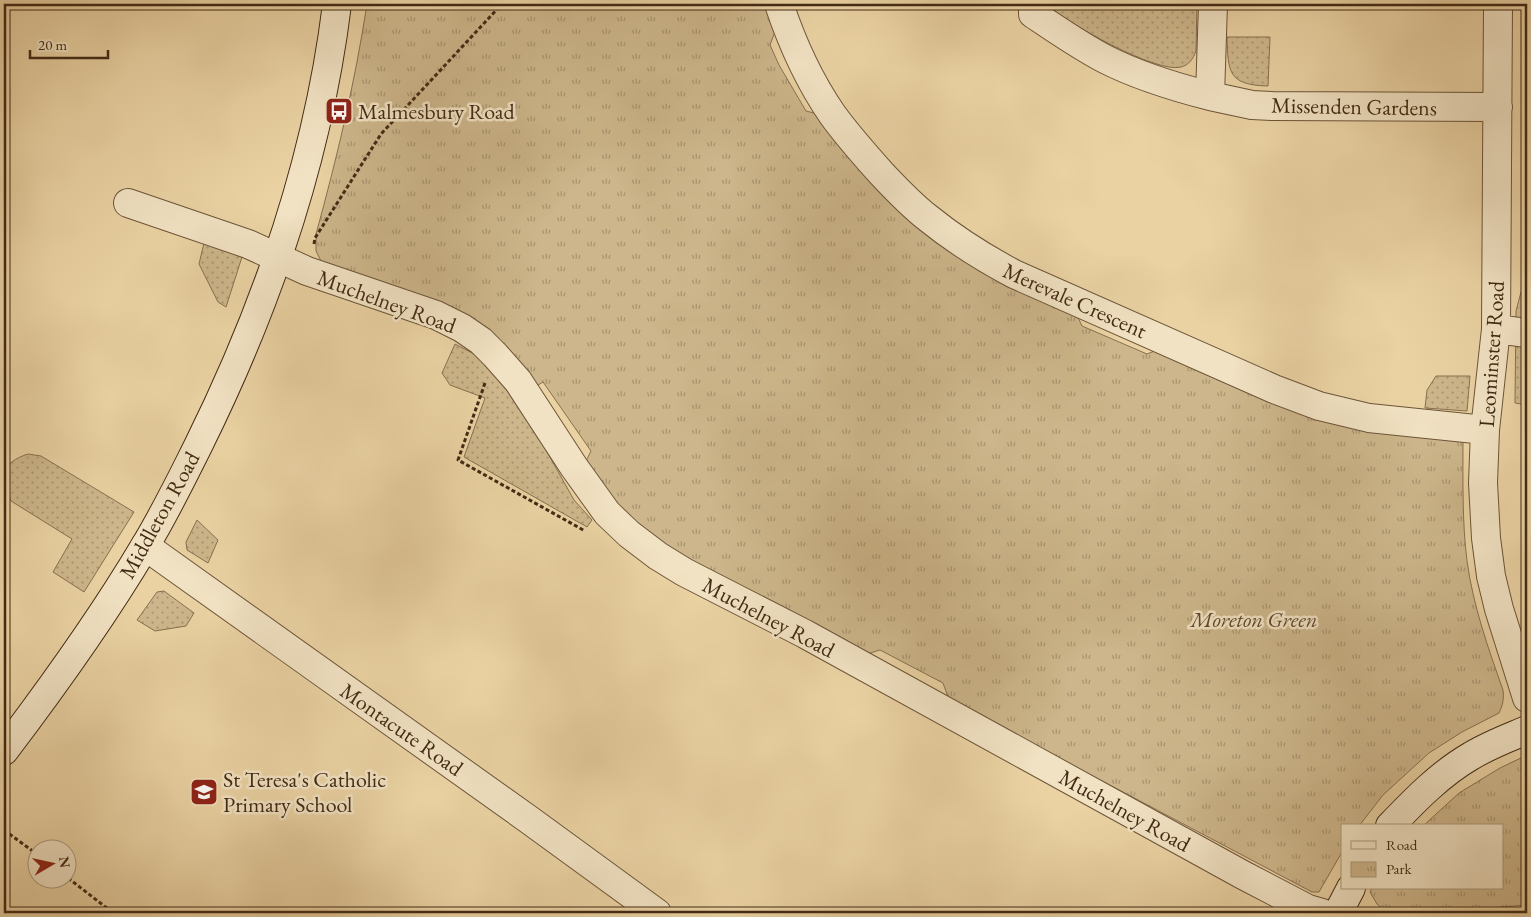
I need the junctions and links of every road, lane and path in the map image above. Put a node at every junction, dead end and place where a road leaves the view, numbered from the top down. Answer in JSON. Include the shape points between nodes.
{"nodes":[{"id":1,"x":337,"y":4,"type":"edge"},
{"id":2,"x":502,"y":4,"type":"edge"},
{"id":3,"x":779,"y":4,"type":"edge"},
{"id":4,"x":1033,"y":4,"type":"edge"},
{"id":5,"x":1213,"y":4,"type":"edge"},
{"id":6,"x":1498,"y":4,"type":"edge"},
{"id":7,"x":1210,"y":96,"type":"junction"},
{"id":8,"x":1498,"y":107,"type":"junction"},
{"id":9,"x":128,"y":203,"type":"dead end"},
{"id":10,"x":278,"y":258,"type":"junction"},
{"id":11,"x":307,"y":271,"type":"junction"},
{"id":12,"x":1496,"y":329,"type":"junction"},
{"id":13,"x":1527,"y":334,"type":"edge"},
{"id":14,"x":495,"y":355,"type":"junction"},
{"id":15,"x":1485,"y":430,"type":"junction"},
{"id":16,"x":607,"y":513,"type":"junction"},
{"id":17,"x":145,"y":546,"type":"junction"},
{"id":18,"x":1527,"y":698,"type":"edge"},
{"id":19,"x":1527,"y":730,"type":"edge"},
{"id":20,"x":4,"y":751,"type":"edge"},
{"id":21,"x":1392,"y":824,"type":"edge"},
{"id":22,"x":4,"y":830,"type":"edge"},
{"id":23,"x":28,"y":848,"type":"edge"},
{"id":24,"x":78,"y":886,"type":"edge"},
{"id":25,"x":1350,"y":890,"type":"edge"},
{"id":26,"x":112,"y":912,"type":"dead end"},
{"id":27,"x":657,"y":913,"type":"edge"},
{"id":28,"x":1322,"y":913,"type":"edge"},
{"id":29,"x":1338,"y":913,"type":"edge"}],
"edges":[{"from":1,"to":10,"type":"street","name":"Middleton Road","via":[[320,103]]},
{"from":2,"to":11,"type":"path","via":[[381,134],[315,238]]},
{"from":3,"to":15,"type":"street","name":"Merevale Crescent","via":[[813,81],[832,113],[862,152],[927,218],[980,256],[1107,316],[1319,406],[1369,418]]},
{"from":4,"to":7,"type":"street","name":"Missenden Gardens","via":[[1033,14],[1105,59],[1137,73]]},
{"from":5,"to":7,"type":"street"},
{"from":6,"to":8,"type":"street","name":"Leominster Road"},
{"from":7,"to":8,"type":"street","name":"Missenden Gardens","via":[[1272,106]]},
{"from":8,"to":12,"type":"street","name":"Leominster Road"},
{"from":9,"to":10,"type":"street","via":[[248,244]]},
{"from":10,"to":11,"type":"street","name":"Muchelney Road"},
{"from":10,"to":17,"type":"street","name":"Middleton Road","via":[[234,369],[179,484]]},
{"from":11,"to":14,"type":"street","name":"Muchelney Road","via":[[436,315],[462,328]]},
{"from":12,"to":13,"type":"street"},
{"from":12,"to":15,"type":"street","name":"Leominster Road"},
{"from":14,"to":16,"type":"street","name":"Muchelney Road","via":[[518,381]]},
{"from":14,"to":16,"type":"path","via":[[458,460],[589,533]]},
{"from":15,"to":18,"type":"street","name":"Leominster Road","via":[[1486,538],[1499,609]]},
{"from":16,"to":28,"type":"street","name":"Muchelney Road","via":[[629,534],[684,572],[804,634],[1243,875]]},
{"from":17,"to":20,"type":"street","name":"Middleton Road","via":[[76,651]]},
{"from":17,"to":27,"type":"street","name":"Montacute Road"},
{"from":19,"to":21,"type":"street","via":[[1471,756],[1447,772]]},
{"from":22,"to":23,"type":"path"},
{"from":24,"to":26,"type":"path"},
{"from":25,"to":29,"type":"street"}]}
